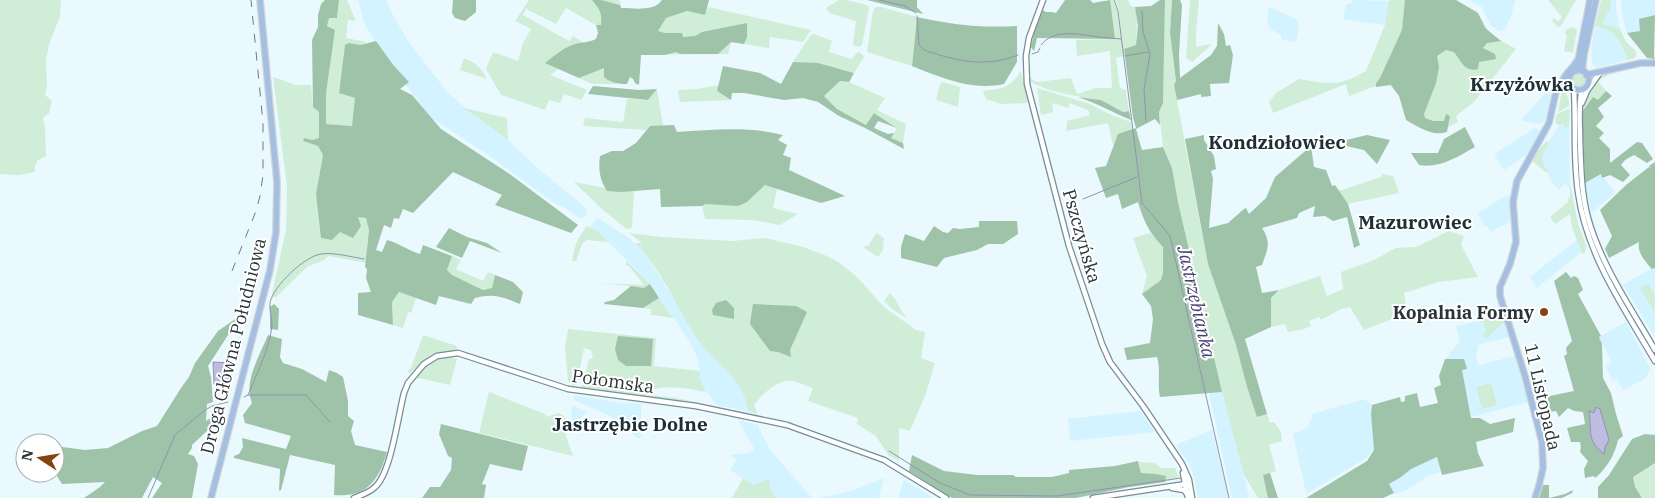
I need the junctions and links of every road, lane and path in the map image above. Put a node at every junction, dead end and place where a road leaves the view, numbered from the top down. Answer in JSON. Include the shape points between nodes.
{"nodes":[{"id":1,"x":260,"y":0,"type":"edge"},
{"id":2,"x":1043,"y":0,"type":"edge"},
{"id":3,"x":1590,"y":0,"type":"edge"},
{"id":4,"x":1596,"y":0,"type":"edge"},
{"id":5,"x":1580,"y":53,"type":"junction"},
{"id":6,"x":1655,"y":62,"type":"edge"},
{"id":7,"x":1600,"y":73,"type":"junction"},
{"id":8,"x":1583,"y":74,"type":"junction"},
{"id":9,"x":1562,"y":83,"type":"junction"},
{"id":10,"x":1571,"y":85,"type":"junction"},
{"id":11,"x":1582,"y":90,"type":"junction"},
{"id":12,"x":1554,"y":107,"type":"junction"},
{"id":13,"x":1580,"y":112,"type":"junction"},
{"id":14,"x":1655,"y":350,"type":"edge"},
{"id":15,"x":1655,"y":361,"type":"edge"},
{"id":16,"x":1178,"y":460,"type":"junction"},
{"id":17,"x":1186,"y":484,"type":"junction"},
{"id":18,"x":1168,"y":487,"type":"junction"},
{"id":19,"x":1190,"y":496,"type":"edge"},
{"id":20,"x":210,"y":498,"type":"edge"},
{"id":21,"x":354,"y":498,"type":"edge"},
{"id":22,"x":946,"y":498,"type":"edge"},
{"id":23,"x":1093,"y":498,"type":"edge"},
{"id":24,"x":1535,"y":498,"type":"edge"}],
"edges":[{"from":1,"to":20,"type":"main road","name":"Droga Główna Południowa","via":[[277,182],[276,232],[270,270]]},
{"from":2,"to":16,"type":"street","name":"Pszczyńska","via":[[1029,38],[1025,66],[1069,246],[1110,362]]},
{"from":3,"to":5,"type":"main road"},
{"from":4,"to":8,"type":"main road","via":[[1585,48]]},
{"from":5,"to":8,"type":"main road"},
{"from":5,"to":9,"type":"main road","name":"11 Listopada"},
{"from":6,"to":7,"type":"main road","via":[[1640,62]]},
{"from":7,"to":8,"type":"main road"},
{"from":7,"to":13,"type":"street","via":[[1583,98]]},
{"from":8,"to":10,"type":"main road","via":[[1571,74]]},
{"from":8,"to":11,"type":"main road","via":[[1587,85]]},
{"from":9,"to":10,"type":"main road"},
{"from":9,"to":12,"type":"main road","name":"11 Listopada","via":[[1557,87]]},
{"from":10,"to":11,"type":"main road"},
{"from":10,"to":12,"type":"main road","name":"11 Listopada","via":[[1561,88]]},
{"from":10,"to":15,"type":"street","via":[[1577,182],[1584,220],[1605,274]]},
{"from":11,"to":13,"type":"street"},
{"from":12,"to":24,"type":"main road","name":"11 Listopada","via":[[1547,129],[1517,181],[1514,202],[1516,242],[1500,287],[1542,442],[1543,468]]},
{"from":13,"to":14,"type":"street","via":[[1582,182],[1590,226],[1611,274]]},
{"from":16,"to":17,"type":"street","name":"Pszczyńska"},
{"from":16,"to":19,"type":"street","name":"Pszczyńska","via":[[1187,475]]},
{"from":17,"to":18,"type":"street"},
{"from":17,"to":19,"type":"street","name":"Pszczyńska"},
{"from":18,"to":19,"type":"street","via":[[1184,490]]},
{"from":18,"to":23,"type":"street"},
{"from":21,"to":22,"type":"street","name":"Połomska","via":[[375,488],[384,474],[408,383],[424,364],[437,356],[458,353],[568,389],[696,406],[787,425],[884,460]]}]}
